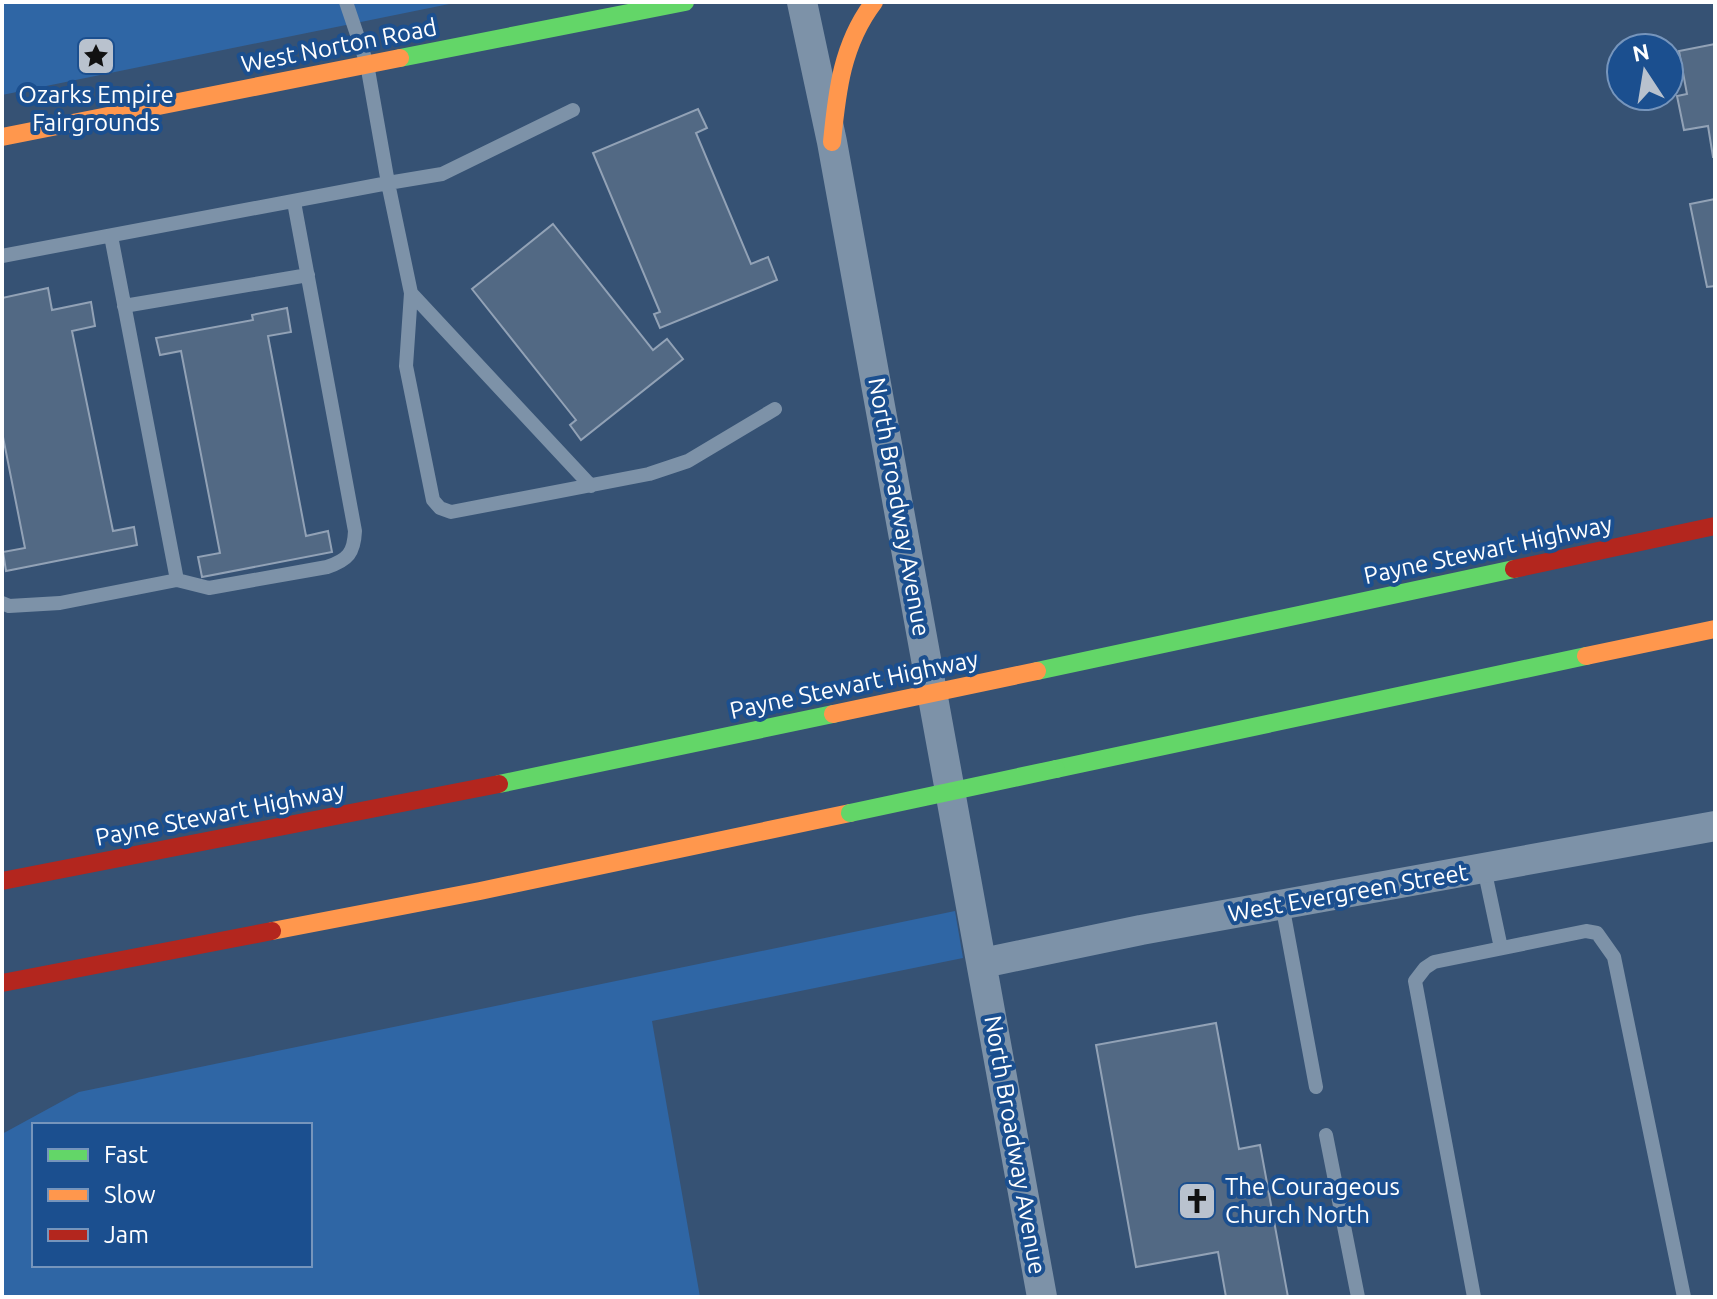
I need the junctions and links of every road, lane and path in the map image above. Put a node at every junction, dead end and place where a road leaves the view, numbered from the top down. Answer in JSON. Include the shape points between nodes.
{"nodes":[{"id":1,"x":346,"y":2,"type":"edge"},
{"id":2,"x":685,"y":2,"type":"edge"},
{"id":3,"x":802,"y":2,"type":"edge"},
{"id":4,"x":874,"y":2,"type":"edge"},
{"id":5,"x":367,"y":64,"type":"junction"},
{"id":6,"x":573,"y":110,"type":"dead end"},
{"id":7,"x":2,"y":137,"type":"edge"},
{"id":8,"x":832,"y":142,"type":"junction"},
{"id":9,"x":388,"y":183,"type":"junction"},
{"id":10,"x":294,"y":202,"type":"junction"},
{"id":11,"x":111,"y":236,"type":"junction"},
{"id":12,"x":2,"y":256,"type":"edge"},
{"id":13,"x":308,"y":275,"type":"junction"},
{"id":14,"x":411,"y":293,"type":"junction"},
{"id":15,"x":124,"y":306,"type":"junction"},
{"id":16,"x":775,"y":409,"type":"dead end"},
{"id":17,"x":591,"y":486,"type":"junction"},
{"id":18,"x":1715,"y":526,"type":"edge"},
{"id":19,"x":177,"y":580,"type":"junction"},
{"id":20,"x":2,"y":603,"type":"edge"},
{"id":21,"x":1715,"y":629,"type":"edge"},
{"id":22,"x":1715,"y":826,"type":"edge"},
{"id":23,"x":1484,"y":868,"type":"junction"},
{"id":24,"x":2,"y":881,"type":"edge"},
{"id":25,"x":1282,"y":904,"type":"junction"},
{"id":26,"x":1501,"y":948,"type":"junction"},
{"id":27,"x":983,"y":963,"type":"junction"},
{"id":28,"x":2,"y":983,"type":"edge"},
{"id":29,"x":1316,"y":1087,"type":"dead end"},
{"id":30,"x":1326,"y":1135,"type":"dead end"},
{"id":31,"x":1042,"y":1297,"type":"edge"},
{"id":32,"x":1358,"y":1297,"type":"edge"},
{"id":33,"x":1474,"y":1297,"type":"edge"},
{"id":34,"x":1684,"y":1297,"type":"edge"}],
"edges":[{"from":1,"to":5,"type":"lane"},
{"from":2,"to":5,"type":"main road","name":"West Norton Road"},
{"from":3,"to":8,"type":"street","name":"North Broadway Avenue"},
{"from":4,"to":8,"type":"main road","via":[[843,57]]},
{"from":5,"to":7,"type":"main road","name":"West Norton Road"},
{"from":5,"to":9,"type":"lane"},
{"from":6,"to":9,"type":"lane","via":[[442,174]]},
{"from":8,"to":27,"type":"street","name":"North Broadway Avenue"},
{"from":9,"to":10,"type":"lane"},
{"from":9,"to":14,"type":"lane"},
{"from":10,"to":11,"type":"lane"},
{"from":10,"to":13,"type":"lane"},
{"from":11,"to":12,"type":"lane"},
{"from":11,"to":15,"type":"lane"},
{"from":13,"to":15,"type":"lane"},
{"from":13,"to":19,"type":"lane","via":[[354,549],[345,561],[327,567],[209,588]]},
{"from":14,"to":17,"type":"lane"},
{"from":14,"to":17,"type":"lane","via":[[406,366],[433,500],[440,508],[464,511]]},
{"from":15,"to":19,"type":"lane"},
{"from":16,"to":17,"type":"lane","via":[[688,461]]},
{"from":18,"to":24,"type":"main road","name":"Payne Stewart Highway","bridge":true,"via":[[454,793]]},
{"from":19,"to":20,"type":"lane","via":[[60,603]]},
{"from":21,"to":28,"type":"main road","bridge":true,"via":[[480,891]]},
{"from":22,"to":23,"type":"street","name":"West Evergreen Street"},
{"from":23,"to":25,"type":"street","name":"West Evergreen Street"},
{"from":23,"to":26,"type":"lane"},
{"from":25,"to":27,"type":"street","name":"West Evergreen Street"},
{"from":25,"to":29,"type":"lane"},
{"from":26,"to":33,"type":"lane","via":[[1434,962],[1415,981]]},
{"from":26,"to":34,"type":"lane","via":[[1586,931],[1597,933],[1614,957]]},
{"from":27,"to":31,"type":"street","name":"North Broadway Avenue"},
{"from":30,"to":32,"type":"lane"}]}
